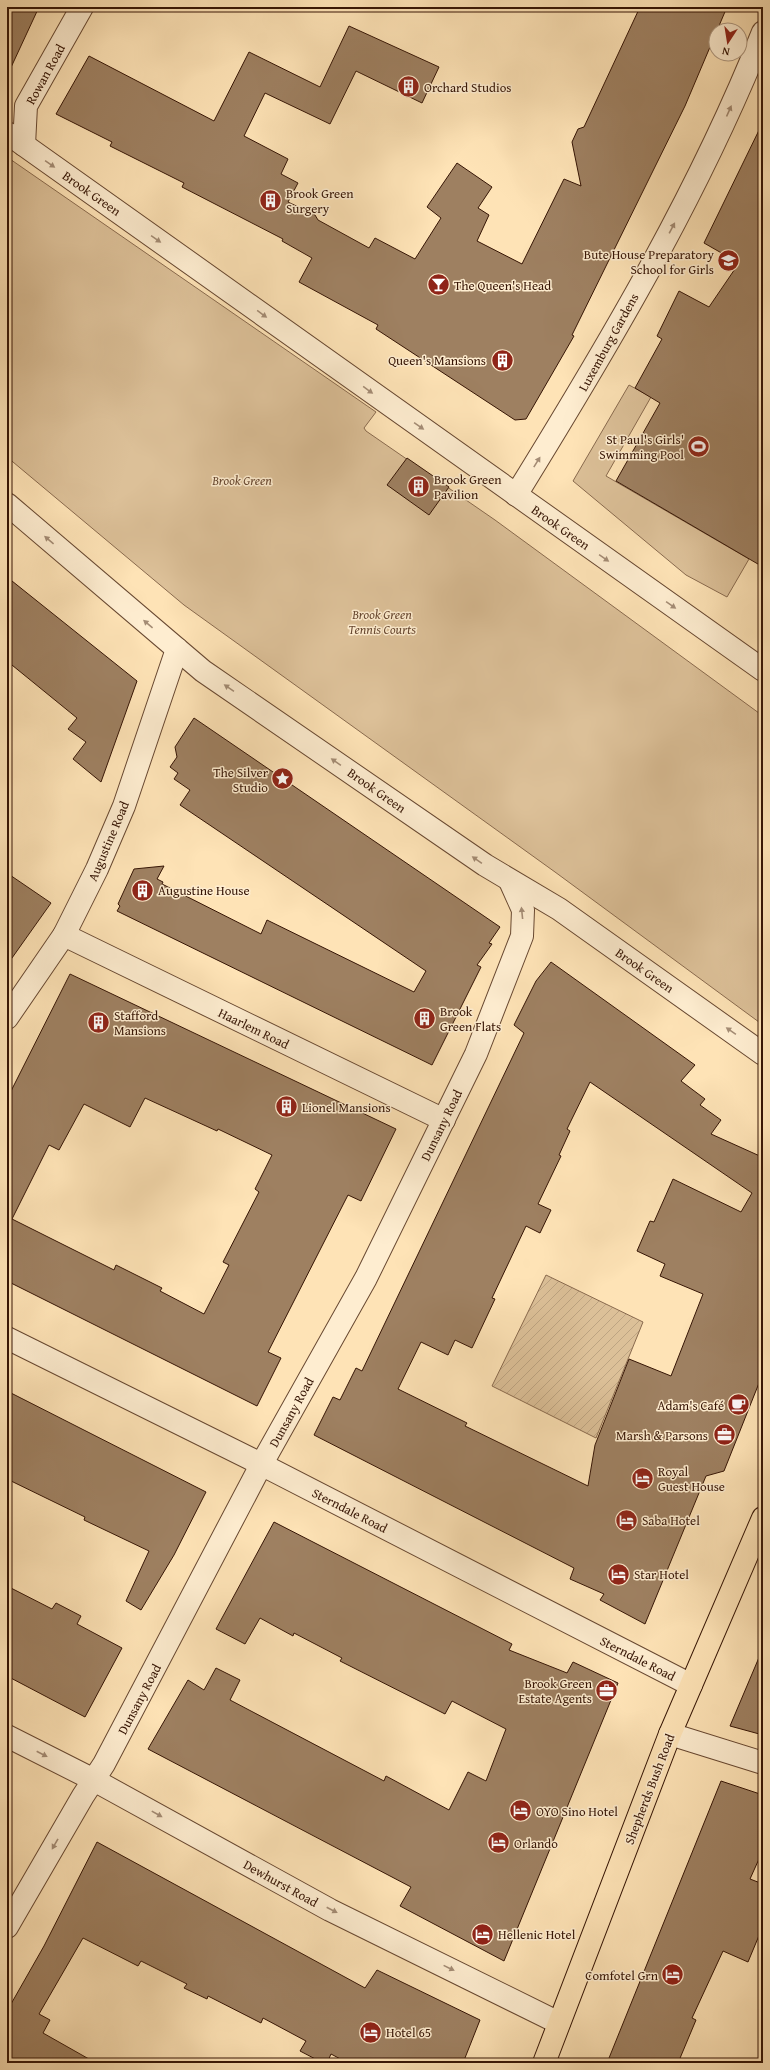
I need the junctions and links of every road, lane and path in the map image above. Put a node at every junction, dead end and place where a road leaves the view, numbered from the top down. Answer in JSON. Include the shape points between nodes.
{"nodes":[{"id":1,"x":82,"y":7,"type":"edge"},
{"id":2,"x":763,"y":32,"type":"edge"},
{"id":3,"x":16,"y":139,"type":"edge"},
{"id":4,"x":516,"y":495,"type":"junction"},
{"id":5,"x":7,"y":504,"type":"edge"},
{"id":6,"x":177,"y":649,"type":"junction"},
{"id":7,"x":763,"y":670,"type":"edge"},
{"id":8,"x":510,"y":881,"type":"junction"},
{"id":9,"x":64,"y":935,"type":"junction"},
{"id":10,"x":8,"y":1016,"type":"edge"},
{"id":11,"x":763,"y":1054,"type":"edge"},
{"id":12,"x":444,"y":1120,"type":"junction"},
{"id":13,"x":7,"y":1338,"type":"edge"},
{"id":14,"x":261,"y":1465,"type":"junction"},
{"id":15,"x":763,"y":1518,"type":"edge"},
{"id":16,"x":757,"y":1550,"type":"edge"},
{"id":17,"x":691,"y":1685,"type":"junction"},
{"id":18,"x":670,"y":1734,"type":"junction"},
{"id":19,"x":7,"y":1736,"type":"edge"},
{"id":20,"x":763,"y":1763,"type":"edge"},
{"id":21,"x":94,"y":1780,"type":"junction"},
{"id":22,"x":7,"y":1927,"type":"edge"},
{"id":23,"x":559,"y":2023,"type":"junction"},
{"id":24,"x":544,"y":2063,"type":"edge"}],
"edges":[{"from":1,"to":3,"type":"street","name":"Rowan Road","via":[[26,106]]},
{"from":4,"to":2,"type":"street","name":"Luxemburg Gardens","one_way":true,"via":[[574,401],[672,228],[726,119]]},
{"from":3,"to":4,"type":"street","name":"Brook Green","one_way":true},
{"from":4,"to":7,"type":"street","name":"Brook Green","one_way":true},
{"from":6,"to":5,"type":"street","name":"Brook Green","one_way":true},
{"from":8,"to":6,"type":"street","name":"Brook Green","one_way":true,"via":[[203,671]]},
{"from":6,"to":9,"type":"street","name":"Augustine Road","via":[[124,806],[97,869]]},
{"from":11,"to":8,"type":"street","name":"Brook Green","one_way":true,"via":[[559,909]]},
{"from":12,"to":8,"type":"street","name":"Dunsany Road","one_way":true,"via":[[476,1054],[522,936],[523,910]]},
{"from":9,"to":10,"type":"street","name":"Augustine Road"},
{"from":9,"to":12,"type":"street","name":"Haarlem Road"},
{"from":12,"to":14,"type":"street","name":"Dunsany Road","via":[[366,1278]]},
{"from":13,"to":14,"type":"street","name":"Sterndale Road"},
{"from":14,"to":17,"type":"street","name":"Sterndale Road"},
{"from":14,"to":21,"type":"street","name":"Dunsany Road"},
{"from":15,"to":16,"type":"main road","name":"Shepherds Bush Road"},
{"from":16,"to":17,"type":"main road","name":"Shepherds Bush Road"},
{"from":17,"to":18,"type":"main road","name":"Shepherds Bush Road"},
{"from":18,"to":20,"type":"street"},
{"from":18,"to":23,"type":"main road","name":"Shepherds Bush Road"},
{"from":19,"to":21,"type":"street","name":"Dewhurst Road","one_way":true},
{"from":21,"to":22,"type":"street","name":"Dunsany Road","one_way":true},
{"from":21,"to":23,"type":"street","name":"Dewhurst Road","one_way":true,"via":[[330,1910]]},
{"from":23,"to":24,"type":"main road","name":"Shepherds Bush Road"}]}
